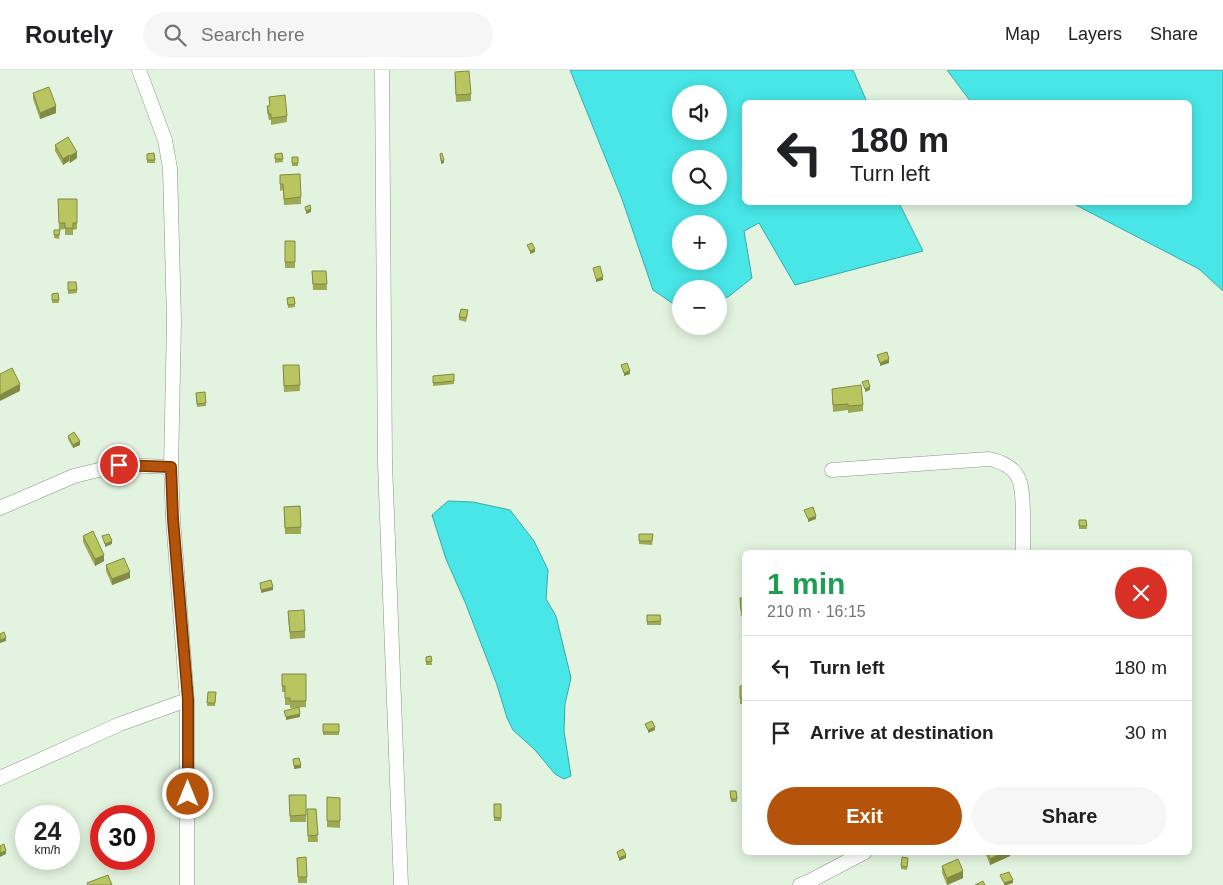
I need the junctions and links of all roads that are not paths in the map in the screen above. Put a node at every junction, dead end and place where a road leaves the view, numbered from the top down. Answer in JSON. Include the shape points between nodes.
{"nodes":[{"id":1,"x":139,"y":70,"type":"edge"},
{"id":2,"x":382,"y":70,"type":"edge"},
{"id":3,"x":171,"y":467,"type":"junction"},
{"id":4,"x":832,"y":470,"type":"dead end"},
{"id":5,"x":0,"y":508,"type":"edge"},
{"id":6,"x":1023,"y":550,"type":"edge"},
{"id":7,"x":188,"y":700,"type":"junction"},
{"id":8,"x":0,"y":778,"type":"edge"},
{"id":9,"x":859,"y":855,"type":"edge"},
{"id":10,"x":187,"y":885,"type":"edge"},
{"id":11,"x":401,"y":885,"type":"edge"},
{"id":12,"x":800,"y":885,"type":"edge"}],
"edges":[{"from":1,"to":3,"type":"street","via":[[165,140],[170,168],[174,322]]},
{"from":2,"to":11,"type":"street","via":[[385,463]]},
{"from":3,"to":5,"type":"street","via":[[119,465],[74,476]]},
{"from":3,"to":7,"type":"street"},
{"from":4,"to":6,"type":"street","via":[[988,459],[1000,462],[1016,473],[1020,483]]},
{"from":7,"to":8,"type":"street","via":[[120,724]]},
{"from":7,"to":10,"type":"street"},
{"from":9,"to":12,"type":"street"}]}
